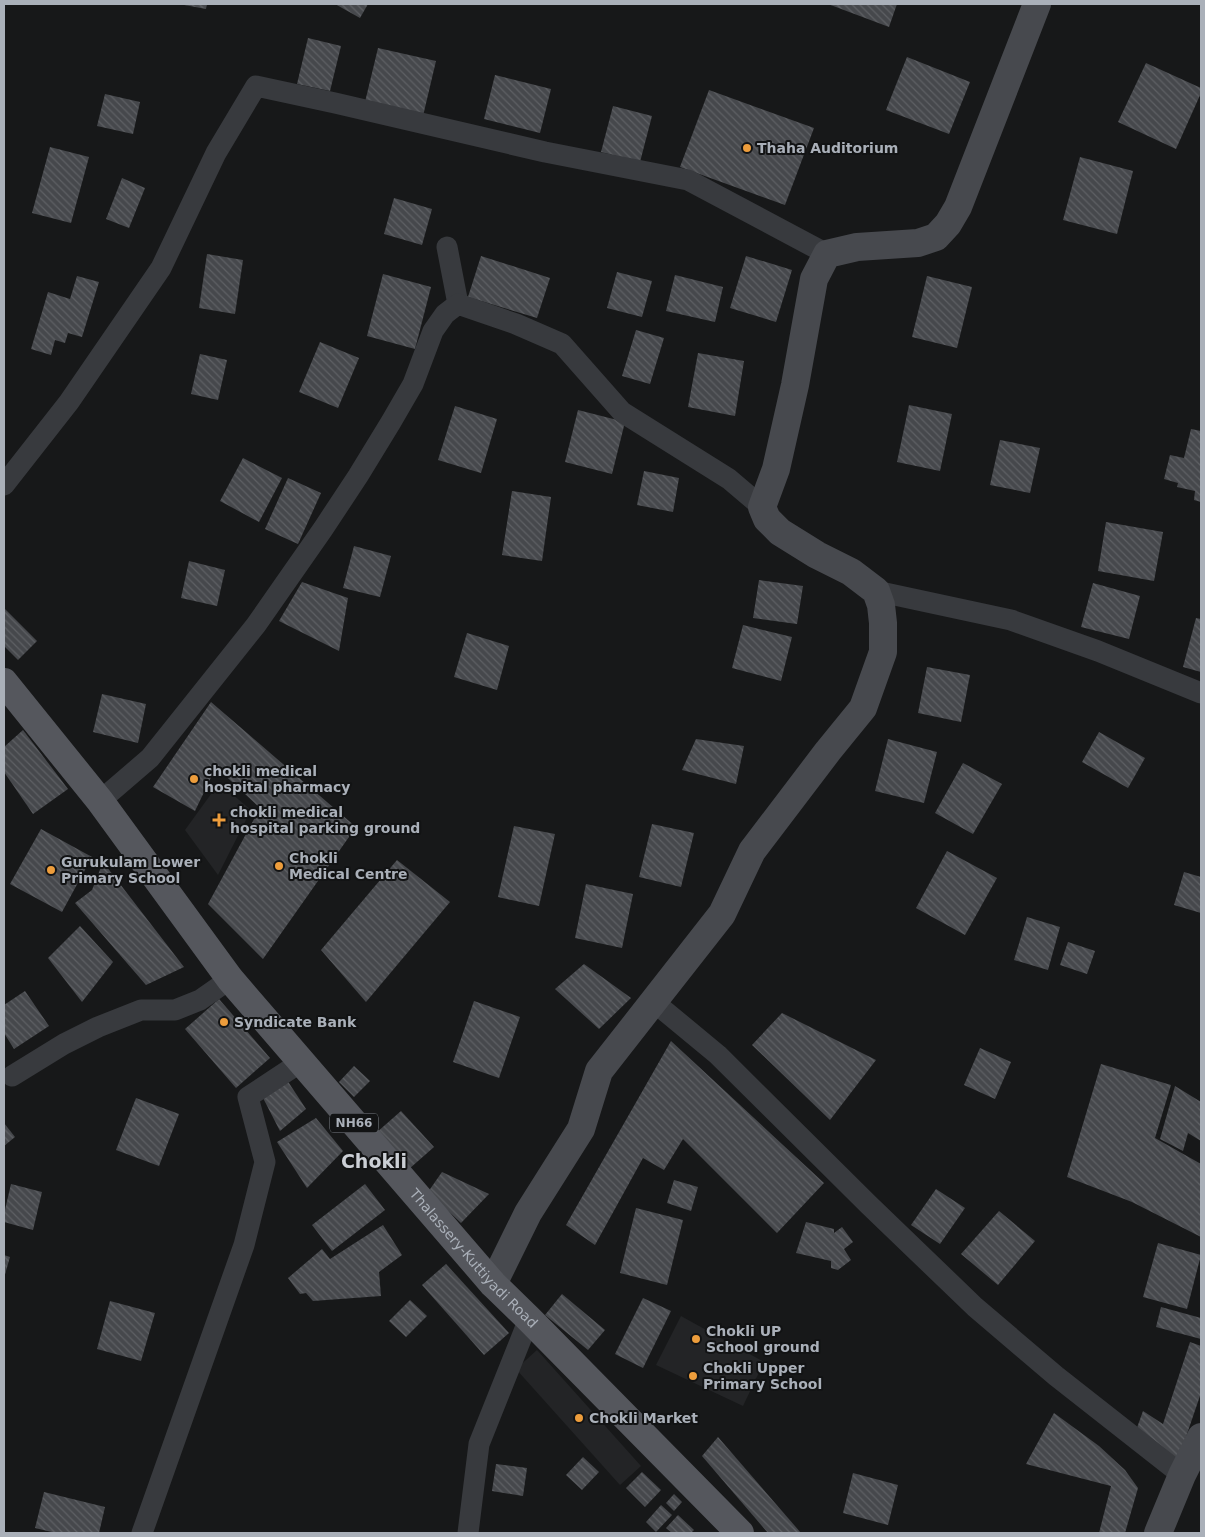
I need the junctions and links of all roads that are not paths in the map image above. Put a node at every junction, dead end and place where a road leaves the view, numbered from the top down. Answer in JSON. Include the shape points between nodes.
{"nodes":[{"id":1,"x":1037,"y":4,"type":"edge"},
{"id":2,"x":447,"y":247,"type":"dead end"},
{"id":3,"x":827,"y":254,"type":"junction"},
{"id":4,"x":458,"y":304,"type":"junction"},
{"id":5,"x":4,"y":485,"type":"edge"},
{"id":6,"x":762,"y":507,"type":"junction"},
{"id":7,"x":876,"y":591,"type":"junction"},
{"id":8,"x":4,"y":682,"type":"edge"},
{"id":9,"x":1201,"y":693,"type":"edge"},
{"id":10,"x":100,"y":800,"type":"junction"},
{"id":11,"x":230,"y":979,"type":"junction"},
{"id":12,"x":654,"y":1002,"type":"junction"},
{"id":13,"x":301,"y":1062,"type":"junction"},
{"id":14,"x":12,"y":1076,"type":"dead end"},
{"id":15,"x":493,"y":1284,"type":"junction"},
{"id":16,"x":529,"y":1319,"type":"junction"},
{"id":17,"x":1201,"y":1437,"type":"edge"},
{"id":18,"x":1182,"y":1475,"type":"junction"},
{"id":19,"x":142,"y":1533,"type":"edge"},
{"id":20,"x":468,"y":1533,"type":"edge"},
{"id":21,"x":740,"y":1533,"type":"edge"},
{"id":22,"x":1158,"y":1533,"type":"edge"}],
"edges":[{"from":1,"to":3,"type":"main road","via":[[961,200],[948,224],[936,238],[918,244],[857,247]]},
{"from":2,"to":4,"type":"street"},
{"from":3,"to":5,"type":"street","via":[[688,180],[545,152],[256,86],[216,153],[161,268],[69,402]]},
{"from":3,"to":6,"type":"main road","via":[[814,279],[776,469]]},
{"from":4,"to":6,"type":"street","via":[[562,344],[622,412],[729,479]]},
{"from":4,"to":10,"type":"street","via":[[445,314],[434,331],[413,384],[358,476],[256,624],[150,758]]},
{"from":6,"to":7,"type":"main road","via":[[767,519],[780,532],[817,556],[851,572]]},
{"from":7,"to":9,"type":"street","via":[[1010,620]]},
{"from":7,"to":12,"type":"main road","via":[[881,605],[883,652],[863,708],[752,852],[722,914]]},
{"from":8,"to":10,"type":"main road","name":"Thalassery-Kuttiyadi Road","number":"NH66"},
{"from":10,"to":11,"type":"main road","name":"Thalassery-Kuttiyadi Road","number":"NH66"},
{"from":11,"to":13,"type":"main road","name":"Thalassery-Kuttiyadi Road","number":"NH66"},
{"from":11,"to":14,"type":"street","via":[[200,1000],[175,1010],[141,1010],[98,1027]]},
{"from":12,"to":15,"type":"main road","via":[[599,1071],[581,1129],[528,1213]]},
{"from":12,"to":18,"type":"street","via":[[718,1056],[975,1307],[1056,1376]]},
{"from":13,"to":15,"type":"main road","name":"Thalassery-Kuttiyadi Road","number":"NH66"},
{"from":13,"to":19,"type":"street","via":[[248,1096],[265,1162],[244,1245]]},
{"from":15,"to":16,"type":"main road","name":"Thalassery-Kuttiyadi Road","number":"NH66"},
{"from":16,"to":20,"type":"street","via":[[479,1444]]},
{"from":16,"to":21,"type":"main road","name":"Thalassery-Kuttiyadi Road","number":"NH66"},
{"from":17,"to":18,"type":"main road"},
{"from":18,"to":22,"type":"main road"}]}
